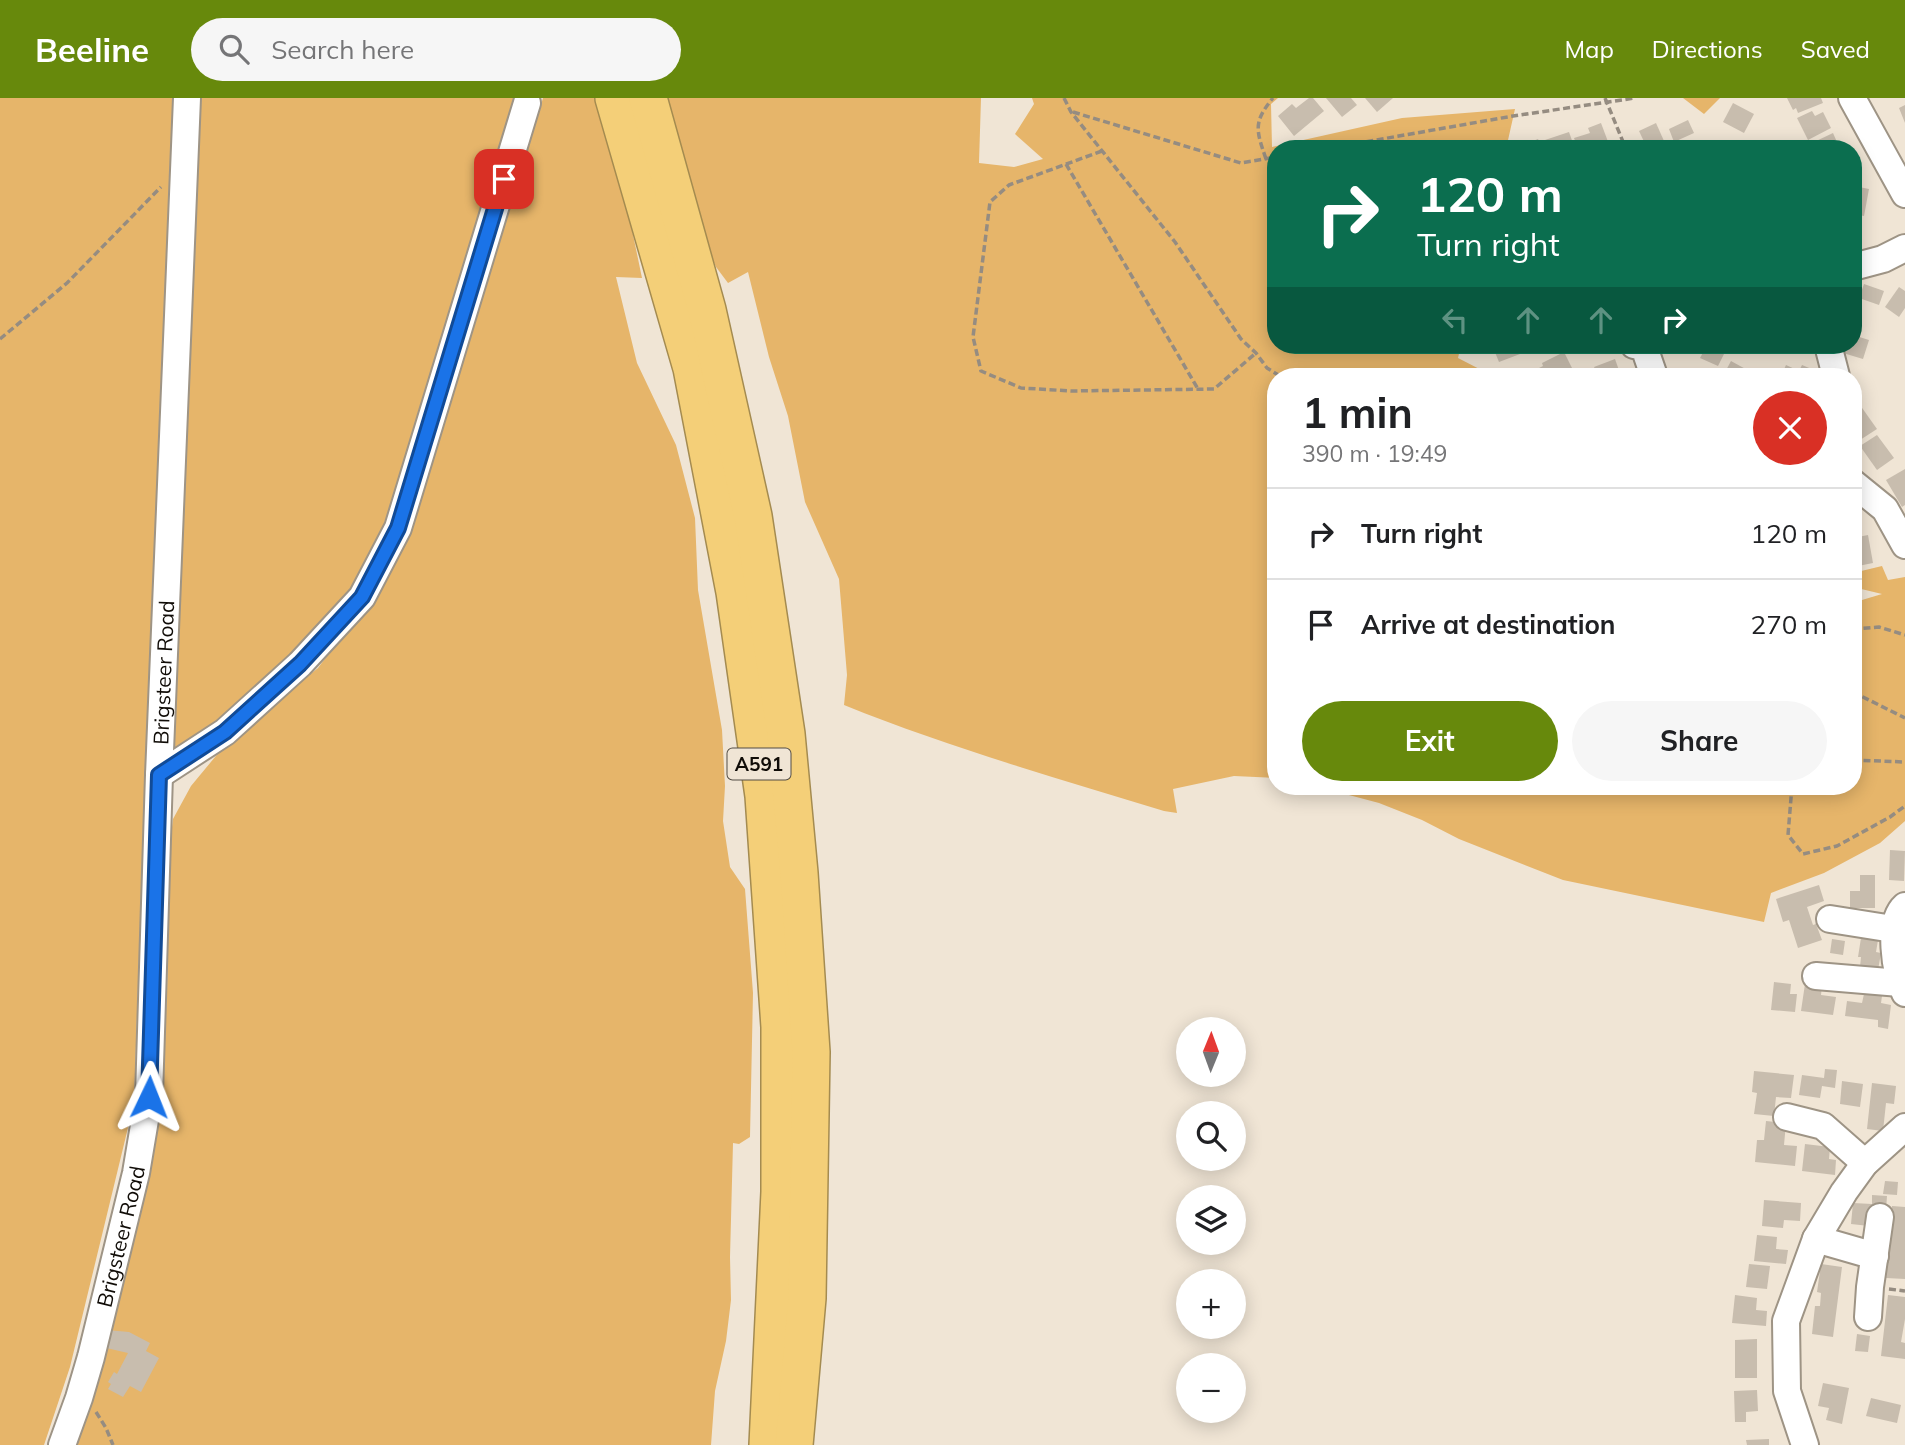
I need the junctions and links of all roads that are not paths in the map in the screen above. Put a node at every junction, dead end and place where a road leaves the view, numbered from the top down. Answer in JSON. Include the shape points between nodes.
{"nodes":[{"id":1,"x":187,"y":98,"type":"edge"},
{"id":2,"x":614,"y":98,"type":"edge"},
{"id":3,"x":648,"y":98,"type":"edge"},
{"id":4,"x":1852,"y":98,"type":"edge"},
{"id":5,"x":527,"y":103,"type":"dead end"},
{"id":6,"x":1897,"y":162,"type":"edge"},
{"id":7,"x":1905,"y":194,"type":"edge"},
{"id":8,"x":1905,"y":248,"type":"edge"},
{"id":9,"x":1862,"y":265,"type":"edge"},
{"id":10,"x":1862,"y":491,"type":"edge"},
{"id":11,"x":1905,"y":545,"type":"edge"},
{"id":12,"x":159,"y":775,"type":"junction"},
{"id":13,"x":1899,"y":917,"type":"edge"},
{"id":14,"x":1830,"y":919,"type":"dead end"},
{"id":15,"x":1816,"y":976,"type":"dead end"},
{"id":16,"x":1903,"y":988,"type":"edge"},
{"id":17,"x":1787,"y":1117,"type":"dead end"},
{"id":18,"x":1905,"y":1127,"type":"edge"},
{"id":19,"x":1865,"y":1163,"type":"junction"},
{"id":20,"x":1880,"y":1217,"type":"dead end"},
{"id":21,"x":1816,"y":1239,"type":"junction"},
{"id":22,"x":1875,"y":1256,"type":"junction"},
{"id":23,"x":1868,"y":1317,"type":"dead end"},
{"id":24,"x":61,"y":1445,"type":"edge"},
{"id":25,"x":768,"y":1445,"type":"edge"},
{"id":26,"x":794,"y":1445,"type":"edge"},
{"id":27,"x":1805,"y":1445,"type":"edge"}],
"edges":[{"from":1,"to":12,"type":"street","name":"Brigsteer Road"},
{"from":2,"to":25,"type":"highway","number":"A591","via":[[692,368],[735,592],[764,796],[780,1027],[780,1192]]},
{"from":3,"to":26,"type":"highway","number":"A591","via":[[707,310],[753,516],[786,734],[811,1052],[807,1298]]},
{"from":4,"to":6,"type":"street"},
{"from":5,"to":12,"type":"street","via":[[398,528],[362,597],[300,664],[225,732]]},
{"from":6,"to":7,"type":"street"},
{"from":8,"to":9,"type":"street"},
{"from":10,"to":11,"type":"street","via":[[1885,509]]},
{"from":12,"to":24,"type":"street","name":"Brigsteer Road","via":[[149,1097],[136,1174],[79,1398]]},
{"from":13,"to":14,"type":"street"},
{"from":13,"to":16,"type":"street"},
{"from":15,"to":16,"type":"street"},
{"from":17,"to":19,"type":"street","via":[[1823,1126]]},
{"from":18,"to":19,"type":"street"},
{"from":19,"to":21,"type":"street"},
{"from":20,"to":22,"type":"street"},
{"from":21,"to":22,"type":"street"},
{"from":21,"to":27,"type":"street","via":[[1786,1321],[1787,1391]]},
{"from":22,"to":23,"type":"street"}]}
